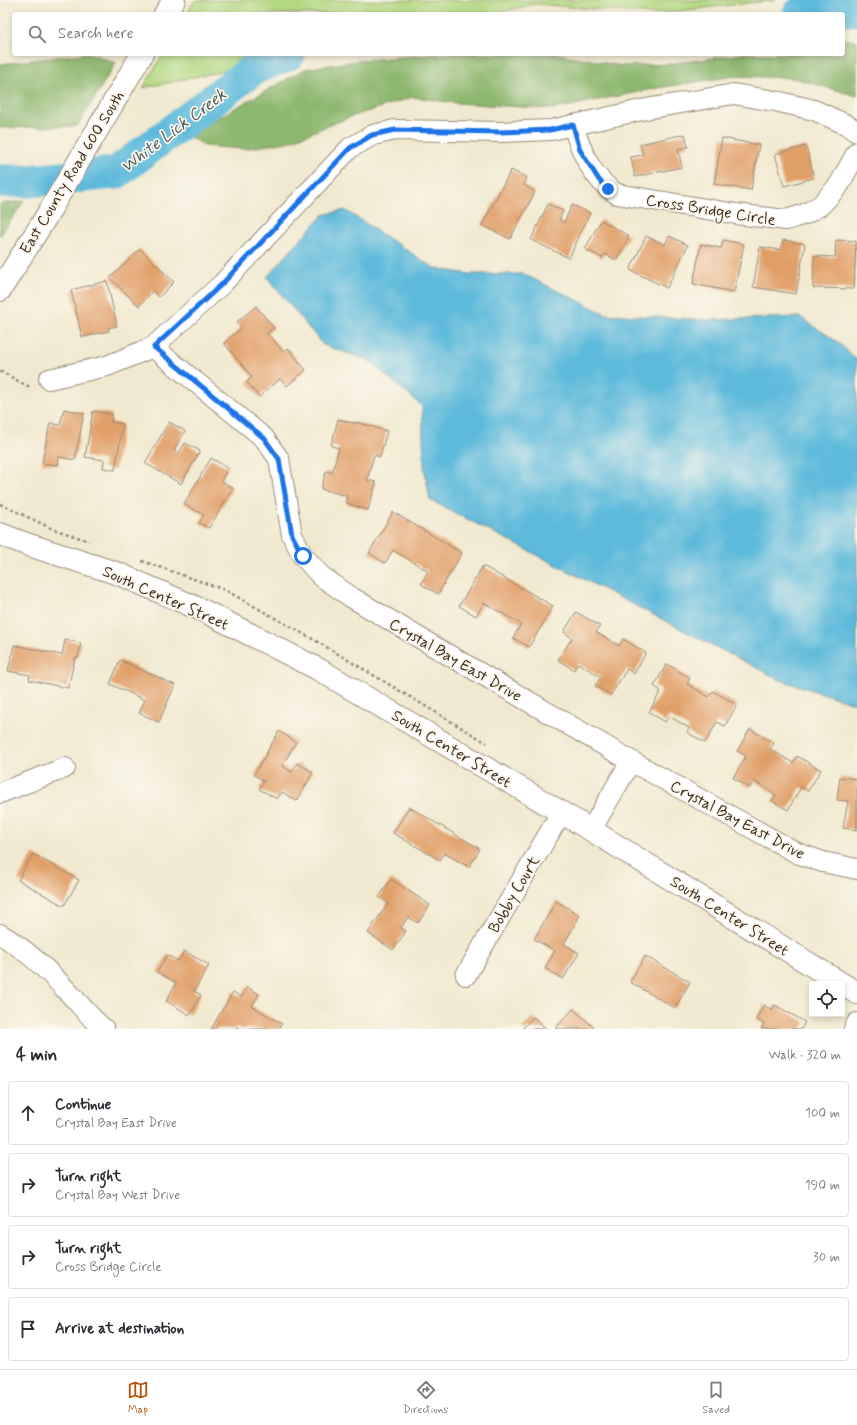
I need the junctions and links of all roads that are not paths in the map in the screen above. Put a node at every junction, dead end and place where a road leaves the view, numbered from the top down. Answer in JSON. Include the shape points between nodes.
{"nodes":[{"id":1,"x":174,"y":0,"type":"edge"},
{"id":2,"x":166,"y":12,"type":"edge"},
{"id":3,"x":138,"y":60,"type":"edge"},
{"id":4,"x":573,"y":125,"type":"junction"},
{"id":5,"x":857,"y":132,"type":"edge"},
{"id":6,"x":857,"y":152,"type":"edge"},
{"id":7,"x":0,"y":290,"type":"edge"},
{"id":8,"x":154,"y":347,"type":"junction"},
{"id":9,"x":49,"y":379,"type":"road end"},
{"id":10,"x":0,"y":534,"type":"edge"},
{"id":11,"x":26,"y":544,"type":"junction"},
{"id":12,"x":0,"y":545,"type":"edge"},
{"id":13,"x":631,"y":761,"type":"junction"},
{"id":14,"x":65,"y":768,"type":"dead end"},
{"id":15,"x":0,"y":793,"type":"edge"},
{"id":16,"x":561,"y":813,"type":"junction"},
{"id":17,"x":591,"y":830,"type":"junction"},
{"id":18,"x":857,"y":870,"type":"edge"},
{"id":19,"x":0,"y":934,"type":"edge"},
{"id":20,"x":466,"y":975,"type":"dead end"},
{"id":21,"x":857,"y":993,"type":"edge"},
{"id":22,"x":857,"y":1023,"type":"edge"},
{"id":23,"x":104,"y":1029,"type":"edge"},
{"id":24,"x":854,"y":1029,"type":"edge"}],
"edges":[{"from":1,"to":2,"type":"main road"},
{"from":3,"to":7,"type":"main road","name":"East County Road 600 South"},
{"from":4,"to":5,"type":"street","via":[[734,94],[814,110]]},
{"from":4,"to":6,"type":"street","name":"Cross Bridge Circle","via":[[580,150],[599,180],[617,194],[786,220],[821,205],[839,185]]},
{"from":4,"to":8,"type":"street","via":[[550,130],[500,132],[395,130],[372,135],[350,148],[222,284]]},
{"from":8,"to":9,"type":"street","via":[[107,366]]},
{"from":8,"to":13,"type":"street","name":"Crystal Bay East Drive","via":[[264,438],[279,459],[292,535],[303,556],[321,576],[423,640]]},
{"from":10,"to":11,"type":"main road","name":"South Center Street"},
{"from":11,"to":12,"type":"main road","name":"South Center Street"},
{"from":11,"to":16,"type":"main road","name":"South Center Street","via":[[119,574],[204,611],[318,669]]},
{"from":13,"to":17,"type":"street"},
{"from":13,"to":18,"type":"street","name":"Crystal Bay East Drive","via":[[797,853]]},
{"from":14,"to":15,"type":"street"},
{"from":16,"to":17,"type":"main road","name":"South Center Street"},
{"from":16,"to":20,"type":"street","name":"Bobby Court"},
{"from":17,"to":21,"type":"main road","name":"South Center Street"},
{"from":19,"to":23,"type":"street","via":[[47,970]]},
{"from":22,"to":24,"type":"street"}]}
